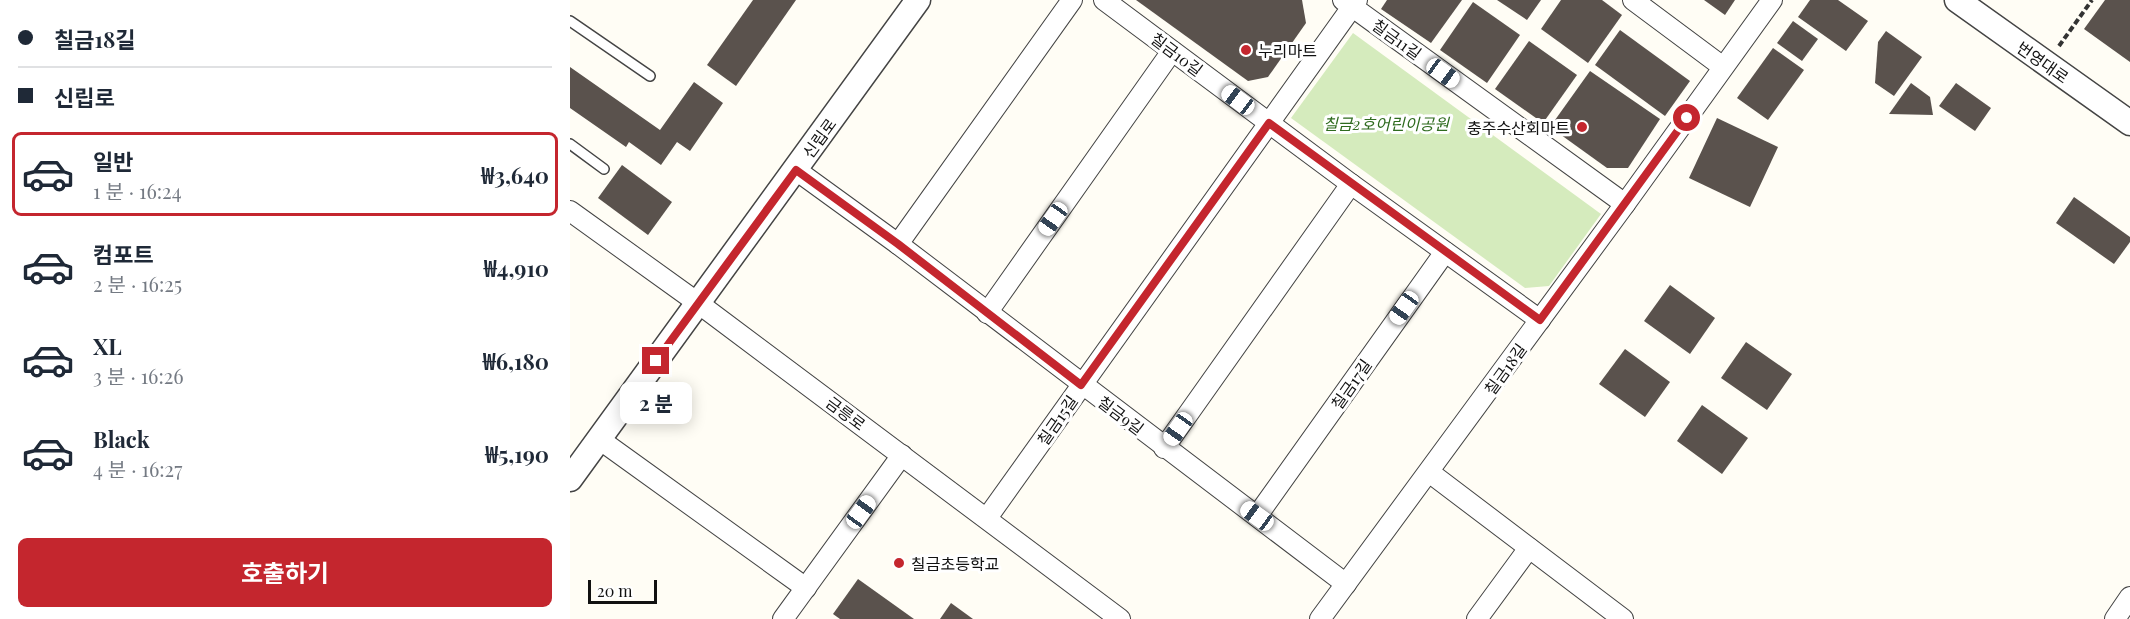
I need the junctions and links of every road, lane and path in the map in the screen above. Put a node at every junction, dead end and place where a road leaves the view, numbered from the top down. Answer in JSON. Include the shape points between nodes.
{"nodes":[{"id":1,"x":918,"y":0,"type":"edge"},
{"id":2,"x":1072,"y":0,"type":"edge"},
{"id":3,"x":1104,"y":0,"type":"edge"},
{"id":4,"x":1633,"y":0,"type":"edge"},
{"id":5,"x":1772,"y":0,"type":"edge"},
{"id":6,"x":1957,"y":0,"type":"edge"},
{"id":7,"x":2092,"y":0,"type":"edge"},
{"id":8,"x":1351,"y":2,"type":"edge"},
{"id":9,"x":570,"y":21,"type":"edge"},
{"id":10,"x":1172,"y":51,"type":"junction"},
{"id":11,"x":2046,"y":64,"type":"junction"},
{"id":12,"x":1724,"y":67,"type":"junction"},
{"id":13,"x":650,"y":76,"type":"dead end"},
{"id":14,"x":1269,"y":123,"type":"junction"},
{"id":15,"x":2130,"y":123,"type":"edge"},
{"id":16,"x":570,"y":144,"type":"edge"},
{"id":17,"x":604,"y":169,"type":"dead end"},
{"id":18,"x":796,"y":170,"type":"junction"},
{"id":19,"x":1351,"y":184,"type":"junction"},
{"id":20,"x":1625,"y":204,"type":"junction"},
{"id":21,"x":570,"y":211,"type":"edge"},
{"id":22,"x":898,"y":244,"type":"junction"},
{"id":23,"x":1445,"y":252,"type":"junction"},
{"id":24,"x":698,"y":303,"type":"junction"},
{"id":25,"x":987,"y":313,"type":"junction"},
{"id":26,"x":1540,"y":320,"type":"junction"},
{"id":27,"x":1081,"y":385,"type":"junction"},
{"id":28,"x":599,"y":438,"type":"junction"},
{"id":29,"x":1164,"y":448,"type":"junction"},
{"id":30,"x":902,"y":455,"type":"junction"},
{"id":31,"x":1429,"y":472,"type":"junction"},
{"id":32,"x":570,"y":479,"type":"edge"},
{"id":33,"x":1257,"y":516,"type":"junction"},
{"id":34,"x":987,"y":518,"type":"junction"},
{"id":35,"x":1529,"y":548,"type":"junction"},
{"id":36,"x":1346,"y":584,"type":"junction"},
{"id":37,"x":806,"y":588,"type":"junction"},
{"id":38,"x":2130,"y":597,"type":"edge"},
{"id":39,"x":783,"y":619,"type":"edge"},
{"id":40,"x":1120,"y":619,"type":"edge"},
{"id":41,"x":1320,"y":619,"type":"edge"},
{"id":42,"x":1477,"y":619,"type":"edge"},
{"id":43,"x":1623,"y":619,"type":"edge"},
{"id":44,"x":2115,"y":619,"type":"edge"}],
"edges":[{"from":1,"to":18,"type":"street","name":"신립로"},
{"from":2,"to":22,"type":"street"},
{"from":3,"to":10,"type":"street","name":"칠금10길"},
{"from":4,"to":12,"type":"street"},
{"from":5,"to":12,"type":"street","name":"칠금18길"},
{"from":6,"to":11,"type":"street","name":"번영대로"},
{"from":7,"to":11,"type":"path"},
{"from":8,"to":14,"type":"street","name":"칠금15길"},
{"from":8,"to":20,"type":"street","name":"칠금11길"},
{"from":9,"to":13,"type":"lane"},
{"from":10,"to":14,"type":"street","name":"칠금10길"},
{"from":10,"to":25,"type":"street"},
{"from":11,"to":15,"type":"street","name":"번영대로"},
{"from":12,"to":20,"type":"street","name":"칠금18길"},
{"from":14,"to":19,"type":"street","name":"칠금10길"},
{"from":14,"to":27,"type":"street","name":"칠금15길"},
{"from":16,"to":17,"type":"lane"},
{"from":18,"to":22,"type":"street","name":"칠금9길"},
{"from":18,"to":24,"type":"street","name":"신립로"},
{"from":19,"to":23,"type":"street","name":"칠금10길"},
{"from":19,"to":29,"type":"street"},
{"from":20,"to":26,"type":"street","name":"칠금18길"},
{"from":21,"to":24,"type":"street","name":"금릉로"},
{"from":22,"to":25,"type":"street","name":"칠금9길"},
{"from":23,"to":26,"type":"street","name":"칠금10길"},
{"from":23,"to":33,"type":"street","name":"칠금17길"},
{"from":24,"to":28,"type":"street","name":"신립로"},
{"from":24,"to":30,"type":"street","name":"금릉로"},
{"from":25,"to":27,"type":"street","name":"칠금9길"},
{"from":26,"to":31,"type":"street","name":"칠금18길"},
{"from":27,"to":29,"type":"street","name":"칠금9길"},
{"from":27,"to":34,"type":"street","name":"칠금15길"},
{"from":28,"to":32,"type":"street","name":"신립로"},
{"from":28,"to":37,"type":"street"},
{"from":29,"to":33,"type":"street","name":"칠금9길"},
{"from":30,"to":34,"type":"street","name":"금릉로"},
{"from":30,"to":37,"type":"street"},
{"from":31,"to":35,"type":"street"},
{"from":31,"to":36,"type":"street","name":"칠금18길"},
{"from":33,"to":36,"type":"street","name":"칠금9길"},
{"from":34,"to":40,"type":"street","name":"금릉로"},
{"from":35,"to":42,"type":"street"},
{"from":35,"to":43,"type":"street"},
{"from":36,"to":41,"type":"street","name":"칠금18길"},
{"from":37,"to":39,"type":"street"},
{"from":38,"to":44,"type":"street"}]}
